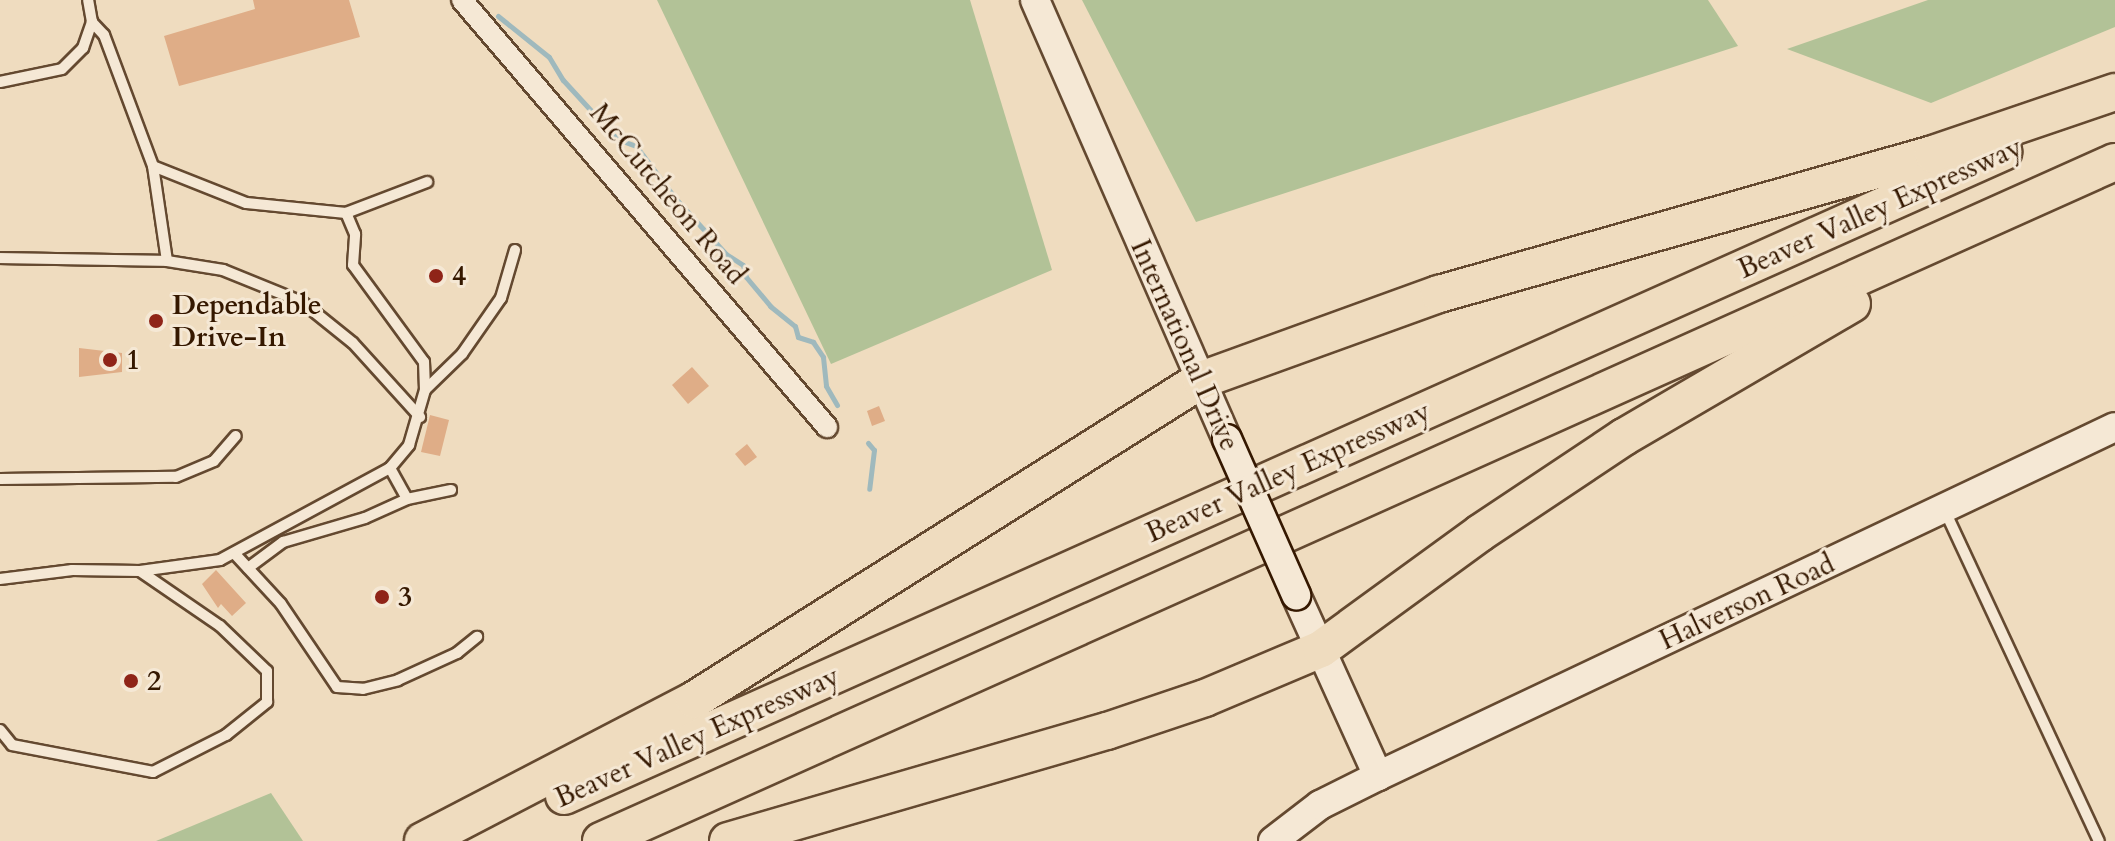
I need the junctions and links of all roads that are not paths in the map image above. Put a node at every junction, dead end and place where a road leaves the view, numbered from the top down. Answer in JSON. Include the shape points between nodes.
{"nodes":[{"id":1,"x":88,"y":0,"type":"edge"},
{"id":2,"x":462,"y":0,"type":"edge"},
{"id":3,"x":1035,"y":0,"type":"edge"},
{"id":4,"x":92,"y":22,"type":"junction"},
{"id":5,"x":0,"y":82,"type":"edge"},
{"id":6,"x":2115,"y":92,"type":"edge"},
{"id":7,"x":2115,"y":105,"type":"edge"},
{"id":8,"x":2115,"y":162,"type":"edge"},
{"id":9,"x":153,"y":166,"type":"junction"},
{"id":10,"x":2115,"y":173,"type":"edge"},
{"id":11,"x":427,"y":182,"type":"dead end"},
{"id":12,"x":346,"y":213,"type":"junction"},
{"id":13,"x":515,"y":250,"type":"dead end"},
{"id":14,"x":0,"y":258,"type":"edge"},
{"id":15,"x":167,"y":261,"type":"junction"},
{"id":16,"x":1201,"y":380,"type":"junction"},
{"id":17,"x":425,"y":390,"type":"junction"},
{"id":18,"x":420,"y":417,"type":"junction"},
{"id":19,"x":827,"y":427,"type":"dead end"},
{"id":20,"x":2115,"y":427,"type":"edge"},
{"id":21,"x":236,"y":436,"type":"dead end"},
{"id":22,"x":390,"y":468,"type":"junction"},
{"id":23,"x":0,"y":479,"type":"edge"},
{"id":24,"x":451,"y":490,"type":"dead end"},
{"id":25,"x":407,"y":499,"type":"junction"},
{"id":26,"x":1944,"y":509,"type":"junction"},
{"id":27,"x":234,"y":553,"type":"junction"},
{"id":28,"x":248,"y":568,"type":"junction"},
{"id":29,"x":140,"y":571,"type":"junction"},
{"id":30,"x":0,"y":579,"type":"edge"},
{"id":31,"x":477,"y":637,"type":"dead end"},
{"id":32,"x":1321,"y":649,"type":"junction"},
{"id":33,"x":0,"y":730,"type":"edge"},
{"id":34,"x":1378,"y":776,"type":"junction"},
{"id":35,"x":423,"y":841,"type":"edge"},
{"id":36,"x":462,"y":841,"type":"edge"},
{"id":37,"x":601,"y":841,"type":"edge"},
{"id":38,"x":728,"y":841,"type":"edge"},
{"id":39,"x":1273,"y":841,"type":"edge"},
{"id":40,"x":2099,"y":841,"type":"edge"}],
"edges":[{"from":1,"to":4,"type":"lane"},
{"from":2,"to":19,"type":"street","name":"McCutcheon Road"},
{"from":3,"to":16,"type":"street","name":"International Drive"},
{"from":4,"to":5,"type":"lane","via":[[83,48],[62,69]]},
{"from":4,"to":9,"type":"lane","via":[[104,35]]},
{"from":6,"to":16,"type":"highway","via":[[1933,154],[1439,294]]},
{"from":7,"to":36,"type":"highway","name":"Beaver Valley Expressway"},
{"from":8,"to":37,"type":"highway","name":"Beaver Valley Expressway"},
{"from":9,"to":12,"type":"lane","via":[[246,203]]},
{"from":9,"to":15,"type":"lane"},
{"from":10,"to":32,"type":"highway","via":[[1835,312],[1721,376],[1480,533]]},
{"from":11,"to":12,"type":"lane"},
{"from":12,"to":17,"type":"lane","via":[[355,234],[353,265],[424,362]]},
{"from":13,"to":17,"type":"lane","via":[[501,298],[462,354]]},
{"from":14,"to":15,"type":"lane"},
{"from":15,"to":18,"type":"lane","via":[[223,270],[302,302],[353,343]]},
{"from":16,"to":32,"type":"street","name":"International Drive","bridge":true},
{"from":16,"to":35,"type":"highway","via":[[707,693]]},
{"from":17,"to":18,"type":"lane"},
{"from":18,"to":22,"type":"lane"},
{"from":20,"to":26,"type":"street","name":"Halverson Road"},
{"from":21,"to":23,"type":"lane","via":[[214,461],[176,477]]},
{"from":22,"to":25,"type":"lane"},
{"from":22,"to":27,"type":"lane"},
{"from":24,"to":25,"type":"lane"},
{"from":25,"to":28,"type":"lane","via":[[365,518],[283,542]]},
{"from":26,"to":34,"type":"street","name":"Halverson Road"},
{"from":26,"to":40,"type":"lane"},
{"from":27,"to":28,"type":"lane"},
{"from":27,"to":29,"type":"lane","via":[[220,560]]},
{"from":28,"to":31,"type":"lane","via":[[281,604],[337,687],[363,689],[398,680],[457,653]]},
{"from":29,"to":30,"type":"lane","via":[[72,570]]},
{"from":29,"to":33,"type":"lane","via":[[220,626],[267,671],[267,702],[226,735],[153,772],[12,745]]},
{"from":32,"to":34,"type":"street","name":"International Drive"},
{"from":32,"to":38,"type":"highway","via":[[1205,698],[1107,731]]},
{"from":34,"to":39,"type":"street","name":"Halverson Road","via":[[1320,805]]}]}
